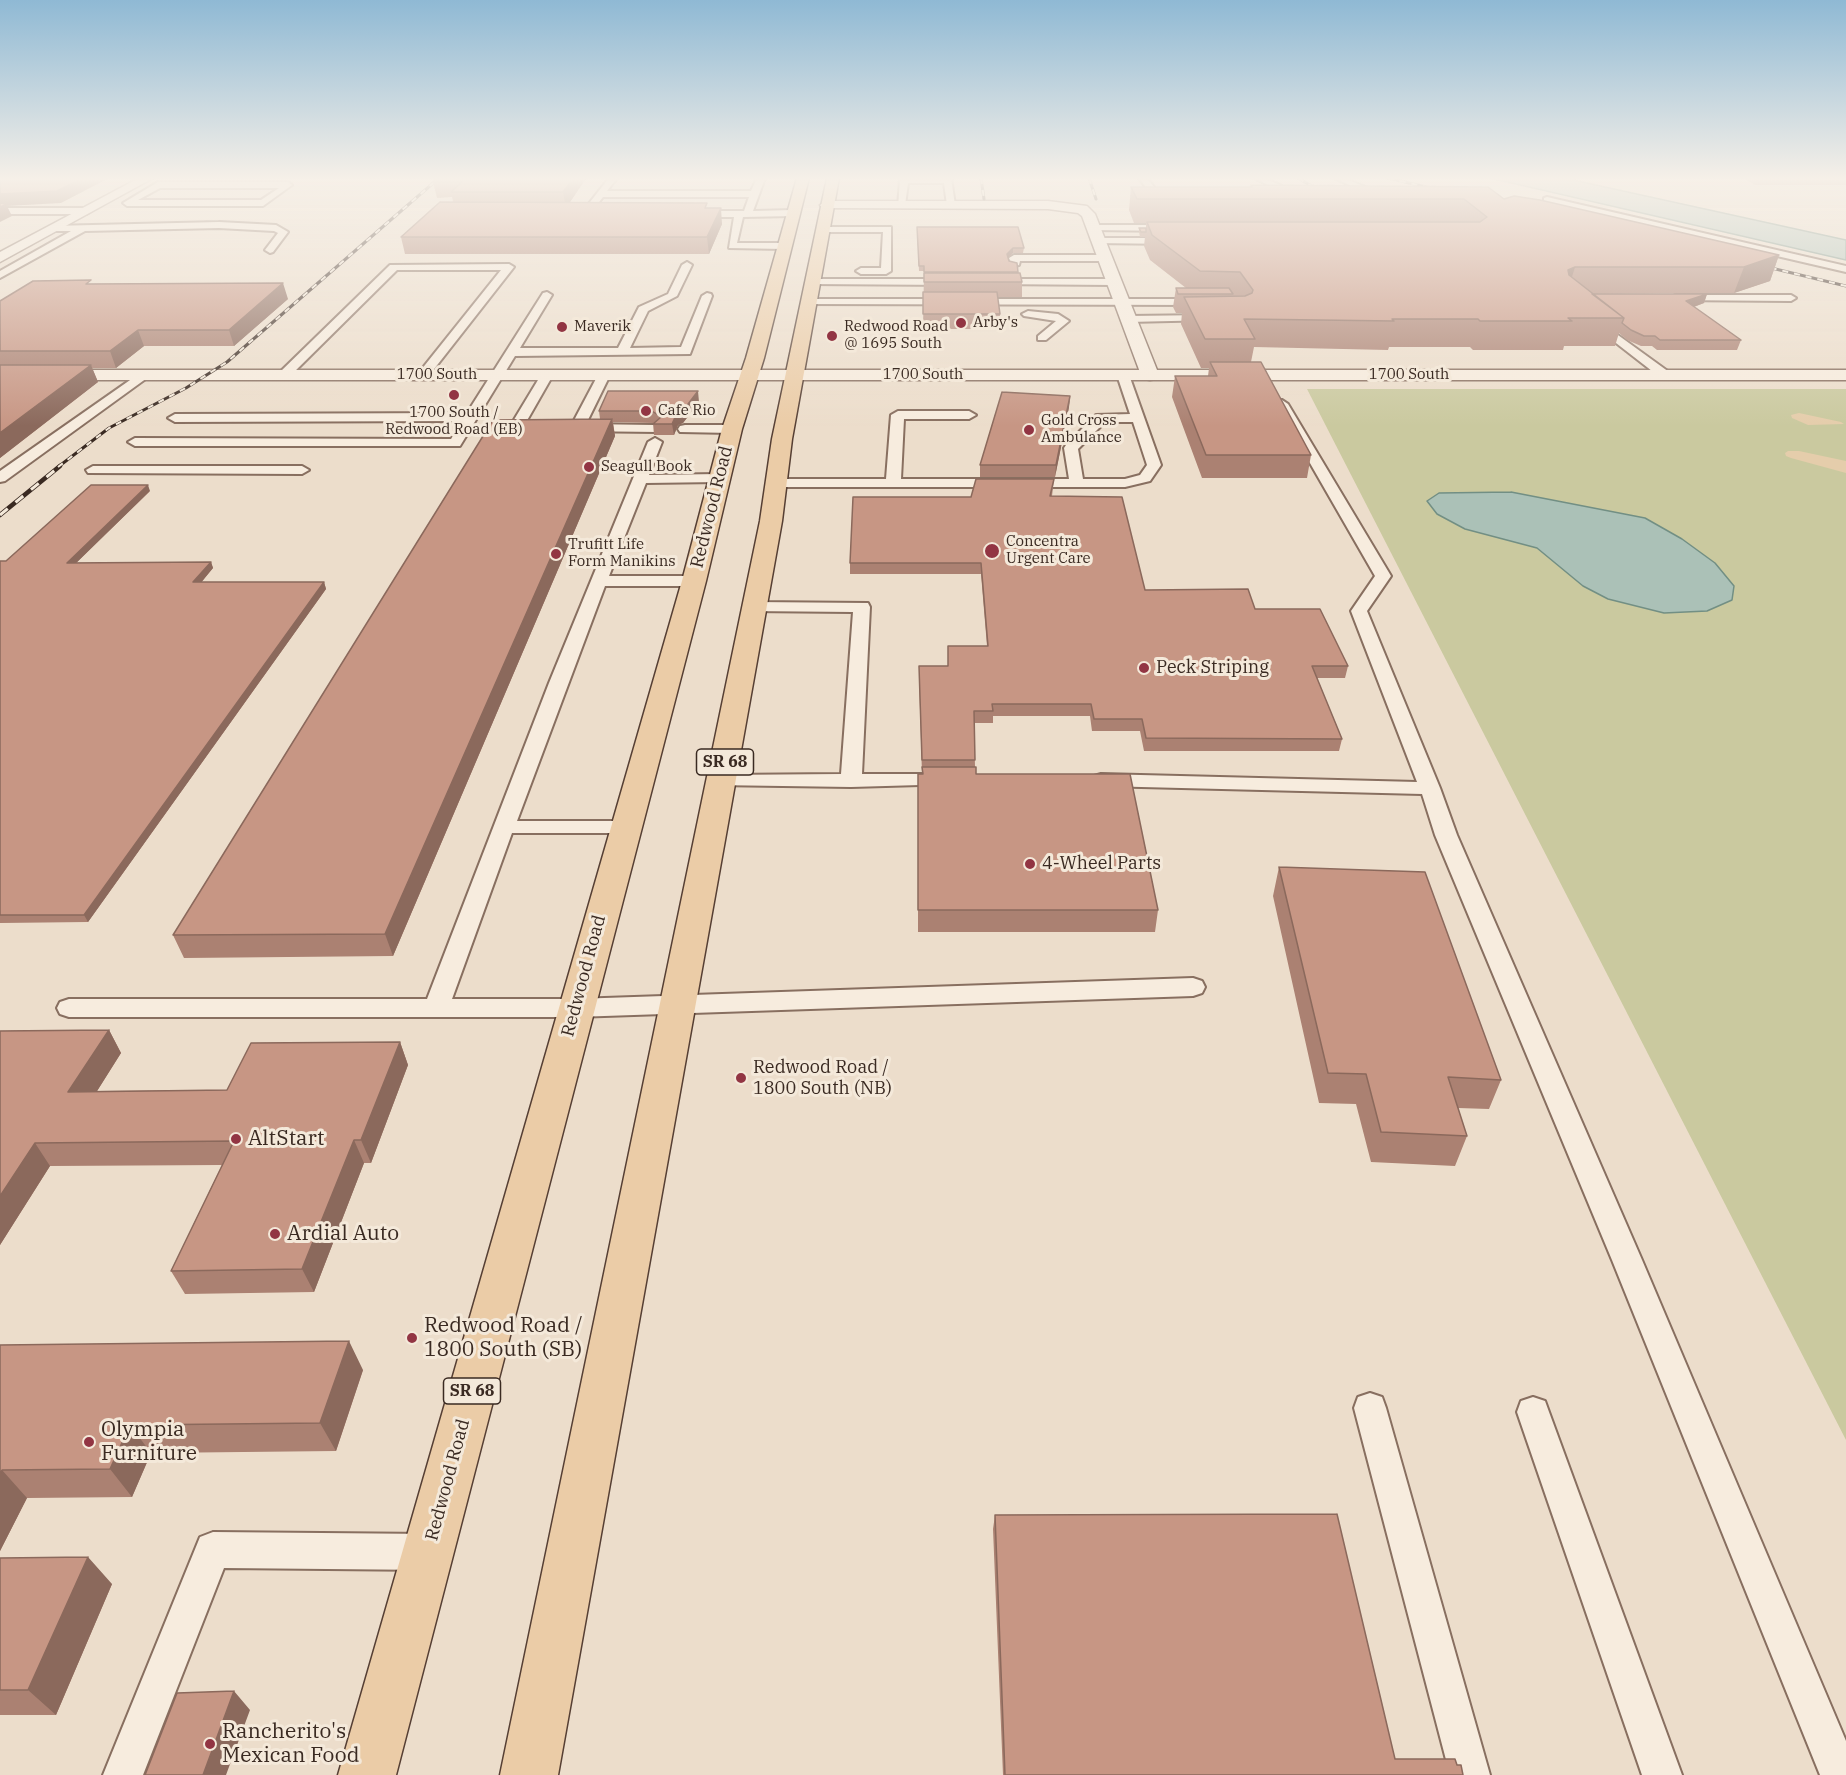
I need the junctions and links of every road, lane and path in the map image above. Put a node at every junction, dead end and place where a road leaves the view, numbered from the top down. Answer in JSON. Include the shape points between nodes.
{"nodes":[{"id":1,"x":25,"y":261,"type":"edge"},
{"id":2,"x":780,"y":261,"type":"edge"},
{"id":3,"x":818,"y":261,"type":"edge"},
{"id":4,"x":886,"y":261,"type":"edge"},
{"id":5,"x":1015,"y":261,"type":"edge"},
{"id":6,"x":1035,"y":261,"type":"edge"},
{"id":7,"x":1106,"y":261,"type":"edge"},
{"id":8,"x":1810,"y":261,"type":"edge"},
{"id":9,"x":687,"y":265,"type":"edge"},
{"id":10,"x":1016,"y":268,"type":"junction"},
{"id":11,"x":1846,"y":269,"type":"edge"},
{"id":12,"x":846,"y":271,"type":"dead end"},
{"id":13,"x":886,"y":271,"type":"junction"},
{"id":14,"x":1110,"y":271,"type":"junction"},
{"id":15,"x":817,"y":274,"type":"junction"},
{"id":16,"x":0,"y":275,"type":"edge"},
{"id":17,"x":547,"y":295,"type":"dead end"},
{"id":18,"x":707,"y":296,"type":"dead end"},
{"id":19,"x":1663,"y":298,"type":"edge"},
{"id":20,"x":1791,"y":298,"type":"dead end"},
{"id":21,"x":807,"y":302,"type":"junction"},
{"id":22,"x":1122,"y":302,"type":"junction"},
{"id":23,"x":1210,"y":302,"type":"edge"},
{"id":24,"x":1581,"y":310,"type":"edge"},
{"id":25,"x":1009,"y":314,"type":"dead end"},
{"id":26,"x":1219,"y":318,"type":"edge"},
{"id":27,"x":1128,"y":319,"type":"junction"},
{"id":28,"x":1042,"y":339,"type":"dead end"},
{"id":29,"x":1622,"y":344,"type":"junction"},
{"id":30,"x":511,"y":352,"type":"junction"},
{"id":31,"x":622,"y":352,"type":"junction"},
{"id":32,"x":0,"y":375,"type":"edge"},
{"id":33,"x":143,"y":375,"type":"junction"},
{"id":34,"x":284,"y":375,"type":"junction"},
{"id":35,"x":423,"y":375,"type":"junction"},
{"id":36,"x":496,"y":375,"type":"junction"},
{"id":37,"x":547,"y":375,"type":"junction"},
{"id":38,"x":604,"y":375,"type":"junction"},
{"id":39,"x":749,"y":375,"type":"junction"},
{"id":40,"x":794,"y":375,"type":"junction"},
{"id":41,"x":1123,"y":375,"type":"junction"},
{"id":42,"x":1150,"y":375,"type":"junction"},
{"id":43,"x":1265,"y":375,"type":"junction"},
{"id":44,"x":1643,"y":375,"type":"junction"},
{"id":45,"x":1665,"y":375,"type":"junction"},
{"id":46,"x":1846,"y":375,"type":"edge"},
{"id":47,"x":475,"y":412,"type":"junction"},
{"id":48,"x":969,"y":415,"type":"dead end"},
{"id":49,"x":175,"y":418,"type":"dead end"},
{"id":50,"x":1138,"y":418,"type":"junction"},
{"id":51,"x":546,"y":428,"type":"edge"},
{"id":52,"x":685,"y":429,"type":"edge"},
{"id":53,"x":732,"y":429,"type":"junction"},
{"id":54,"x":135,"y":442,"type":"dead end"},
{"id":55,"x":93,"y":470,"type":"dead end"},
{"id":56,"x":302,"y":470,"type":"dead end"},
{"id":57,"x":0,"y":478,"type":"edge"},
{"id":58,"x":719,"y":478,"type":"junction"},
{"id":59,"x":640,"y":479,"type":"junction"},
{"id":60,"x":776,"y":483,"type":"junction"},
{"id":61,"x":893,"y":483,"type":"junction"},
{"id":62,"x":1077,"y":483,"type":"junction"},
{"id":63,"x":599,"y":581,"type":"junction"},
{"id":64,"x":694,"y":581,"type":"junction"},
{"id":65,"x":754,"y":607,"type":"junction"},
{"id":66,"x":967,"y":780,"type":"edge"},
{"id":67,"x":1083,"y":780,"type":"edge"},
{"id":68,"x":721,"y":781,"type":"junction"},
{"id":69,"x":850,"y":781,"type":"junction"},
{"id":70,"x":1430,"y":788,"type":"junction"},
{"id":71,"x":504,"y":827,"type":"junction"},
{"id":72,"x":625,"y":827,"type":"junction"},
{"id":73,"x":1193,"y":987,"type":"dead end"},
{"id":74,"x":678,"y":1003,"type":"junction"},
{"id":75,"x":69,"y":1008,"type":"dead end"},
{"id":76,"x":436,"y":1008,"type":"junction"},
{"id":77,"x":575,"y":1008,"type":"junction"},
{"id":78,"x":1370,"y":1408,"type":"dead end"},
{"id":79,"x":1533,"y":1412,"type":"dead end"},
{"id":80,"x":430,"y":1552,"type":"junction"},
{"id":81,"x":123,"y":1775,"type":"edge"},
{"id":82,"x":367,"y":1775,"type":"edge"},
{"id":83,"x":529,"y":1775,"type":"edge"},
{"id":84,"x":1470,"y":1775,"type":"edge"},
{"id":85,"x":1662,"y":1775,"type":"edge"},
{"id":86,"x":1840,"y":1775,"type":"edge"}],
"edges":[{"from":1,"to":16,"type":"lane"},
{"from":2,"to":39,"type":"main road","name":"Redwood Road","number":"SR 68"},
{"from":3,"to":15,"type":"main road","number":"SR 68"},
{"from":4,"to":13,"type":"lane"},
{"from":5,"to":10,"type":"lane"},
{"from":6,"to":14,"type":"lane"},
{"from":7,"to":14,"type":"street"},
{"from":8,"to":11,"type":"lane"},
{"from":9,"to":31,"type":"lane","via":[[672,296],[643,309]]},
{"from":10,"to":14,"type":"lane"},
{"from":10,"to":14,"type":"lane","via":[[985,277],[1046,282]]},
{"from":12,"to":13,"type":"lane"},
{"from":13,"to":15,"type":"lane","via":[[962,277]]},
{"from":14,"to":22,"type":"street"},
{"from":15,"to":21,"type":"main road","number":"SR 68"},
{"from":17,"to":30,"type":"lane"},
{"from":18,"to":31,"type":"lane","via":[[686,351]]},
{"from":19,"to":20,"type":"lane"},
{"from":21,"to":22,"type":"lane"},
{"from":21,"to":40,"type":"main road","number":"SR 68"},
{"from":22,"to":23,"type":"lane"},
{"from":22,"to":27,"type":"street"},
{"from":24,"to":29,"type":"lane"},
{"from":25,"to":28,"type":"lane","via":[[1044,315],[1063,321]]},
{"from":26,"to":27,"type":"lane"},
{"from":27,"to":42,"type":"street"},
{"from":29,"to":44,"type":"lane","via":[[1616,351]]},
{"from":29,"to":45,"type":"lane"},
{"from":30,"to":31,"type":"lane"},
{"from":30,"to":36,"type":"lane"},
{"from":32,"to":33,"type":"street","name":"1700 South"},
{"from":33,"to":34,"type":"street","name":"1700 South"},
{"from":33,"to":57,"type":"lane"},
{"from":34,"to":35,"type":"street","name":"1700 South"},
{"from":34,"to":35,"type":"lane","via":[[394,267],[509,267]]},
{"from":35,"to":36,"type":"street","name":"1700 South"},
{"from":36,"to":37,"type":"street","name":"1700 South"},
{"from":36,"to":47,"type":"lane"},
{"from":37,"to":38,"type":"street","name":"1700 South"},
{"from":37,"to":51,"type":"lane","via":[[516,428]]},
{"from":38,"to":39,"type":"street","name":"1700 South"},
{"from":38,"to":59,"type":"lane","via":[[572,428],[654,435]]},
{"from":39,"to":40,"type":"street","name":"1700 South"},
{"from":39,"to":53,"type":"main road","name":"Redwood Road","number":"SR 68"},
{"from":40,"to":41,"type":"street","name":"1700 South"},
{"from":40,"to":60,"type":"main road","number":"SR 68"},
{"from":41,"to":42,"type":"street","name":"1700 South"},
{"from":41,"to":50,"type":"lane"},
{"from":42,"to":43,"type":"street","name":"1700 South"},
{"from":43,"to":44,"type":"street","name":"1700 South"},
{"from":43,"to":70,"type":"lane","via":[[1383,576],[1359,611]]},
{"from":44,"to":45,"type":"street","name":"1700 South"},
{"from":45,"to":46,"type":"street","name":"1700 South"},
{"from":47,"to":49,"type":"lane"},
{"from":47,"to":54,"type":"lane","via":[[455,443]]},
{"from":48,"to":61,"type":"lane","via":[[898,415]]},
{"from":50,"to":62,"type":"lane","via":[[1101,418],[1071,448]]},
{"from":50,"to":62,"type":"lane","via":[[1154,465],[1145,478],[1125,483]]},
{"from":52,"to":53,"type":"lane"},
{"from":53,"to":58,"type":"main road","name":"Redwood Road","number":"SR 68"},
{"from":55,"to":56,"type":"lane"},
{"from":58,"to":59,"type":"lane"},
{"from":58,"to":64,"type":"main road","name":"Redwood Road","number":"SR 68"},
{"from":59,"to":63,"type":"lane"},
{"from":60,"to":61,"type":"lane"},
{"from":60,"to":65,"type":"main road","number":"SR 68"},
{"from":61,"to":62,"type":"lane"},
{"from":63,"to":64,"type":"lane"},
{"from":63,"to":71,"type":"lane"},
{"from":64,"to":72,"type":"main road","name":"Redwood Road","number":"SR 68"},
{"from":65,"to":68,"type":"main road","number":"SR 68"},
{"from":65,"to":69,"type":"lane","via":[[862,607]]},
{"from":66,"to":69,"type":"lane"},
{"from":67,"to":70,"type":"lane"},
{"from":68,"to":69,"type":"lane"},
{"from":68,"to":74,"type":"main road","number":"SR 68"},
{"from":70,"to":86,"type":"lane","via":[[1446,835]]},
{"from":71,"to":72,"type":"lane"},
{"from":71,"to":76,"type":"lane"},
{"from":72,"to":77,"type":"main road","name":"Redwood Road","number":"SR 68"},
{"from":73,"to":74,"type":"lane"},
{"from":74,"to":77,"type":"lane"},
{"from":74,"to":83,"type":"main road","number":"SR 68"},
{"from":75,"to":76,"type":"lane"},
{"from":76,"to":77,"type":"lane"},
{"from":77,"to":80,"type":"main road","name":"Redwood Road","number":"SR 68"},
{"from":78,"to":84,"type":"lane"},
{"from":79,"to":85,"type":"lane"},
{"from":80,"to":81,"type":"lane","via":[[213,1550]]},
{"from":80,"to":82,"type":"main road","name":"Redwood Road","number":"SR 68"}]}
